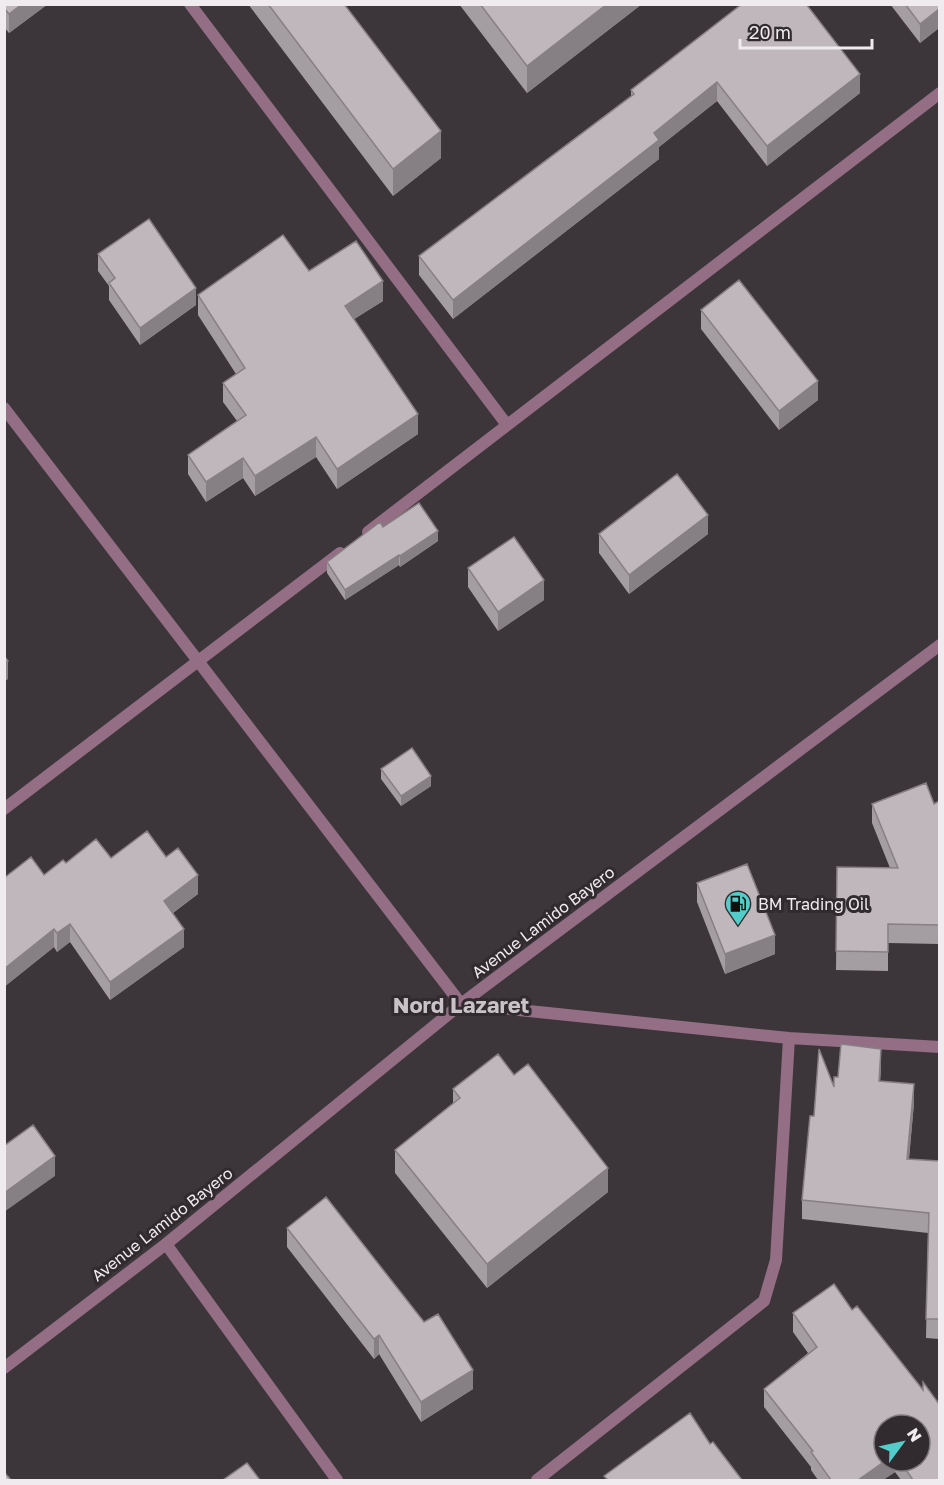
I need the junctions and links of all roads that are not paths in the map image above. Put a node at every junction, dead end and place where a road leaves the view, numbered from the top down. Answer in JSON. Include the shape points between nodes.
{"nodes":[{"id":1,"x":190,"y":4,"type":"edge"},
{"id":2,"x":939,"y":93,"type":"edge"},
{"id":3,"x":4,"y":408,"type":"edge"},
{"id":4,"x":507,"y":425,"type":"junction"},
{"id":5,"x":939,"y":645,"type":"edge"},
{"id":6,"x":199,"y":662,"type":"junction"},
{"id":7,"x":4,"y":809,"type":"edge"},
{"id":8,"x":461,"y":1004,"type":"junction"},
{"id":9,"x":789,"y":1038,"type":"junction"},
{"id":10,"x":939,"y":1047,"type":"edge"},
{"id":11,"x":166,"y":1244,"type":"junction"},
{"id":12,"x":4,"y":1368,"type":"edge"},
{"id":13,"x":337,"y":1480,"type":"edge"},
{"id":14,"x":537,"y":1480,"type":"edge"}],
"edges":[{"from":1,"to":4,"type":"street"},
{"from":2,"to":4,"type":"street"},
{"from":3,"to":6,"type":"street"},
{"from":4,"to":6,"type":"street"},
{"from":5,"to":8,"type":"street","name":"Avenue Lamido Bayero"},
{"from":6,"to":7,"type":"street"},
{"from":6,"to":8,"type":"street"},
{"from":8,"to":9,"type":"street"},
{"from":8,"to":11,"type":"street","name":"Avenue Lamido Bayero"},
{"from":9,"to":10,"type":"street"},
{"from":9,"to":14,"type":"street","via":[[776,1260],[764,1301]]},
{"from":11,"to":12,"type":"street","name":"Avenue Lamido Bayero"},
{"from":11,"to":13,"type":"street"}]}
